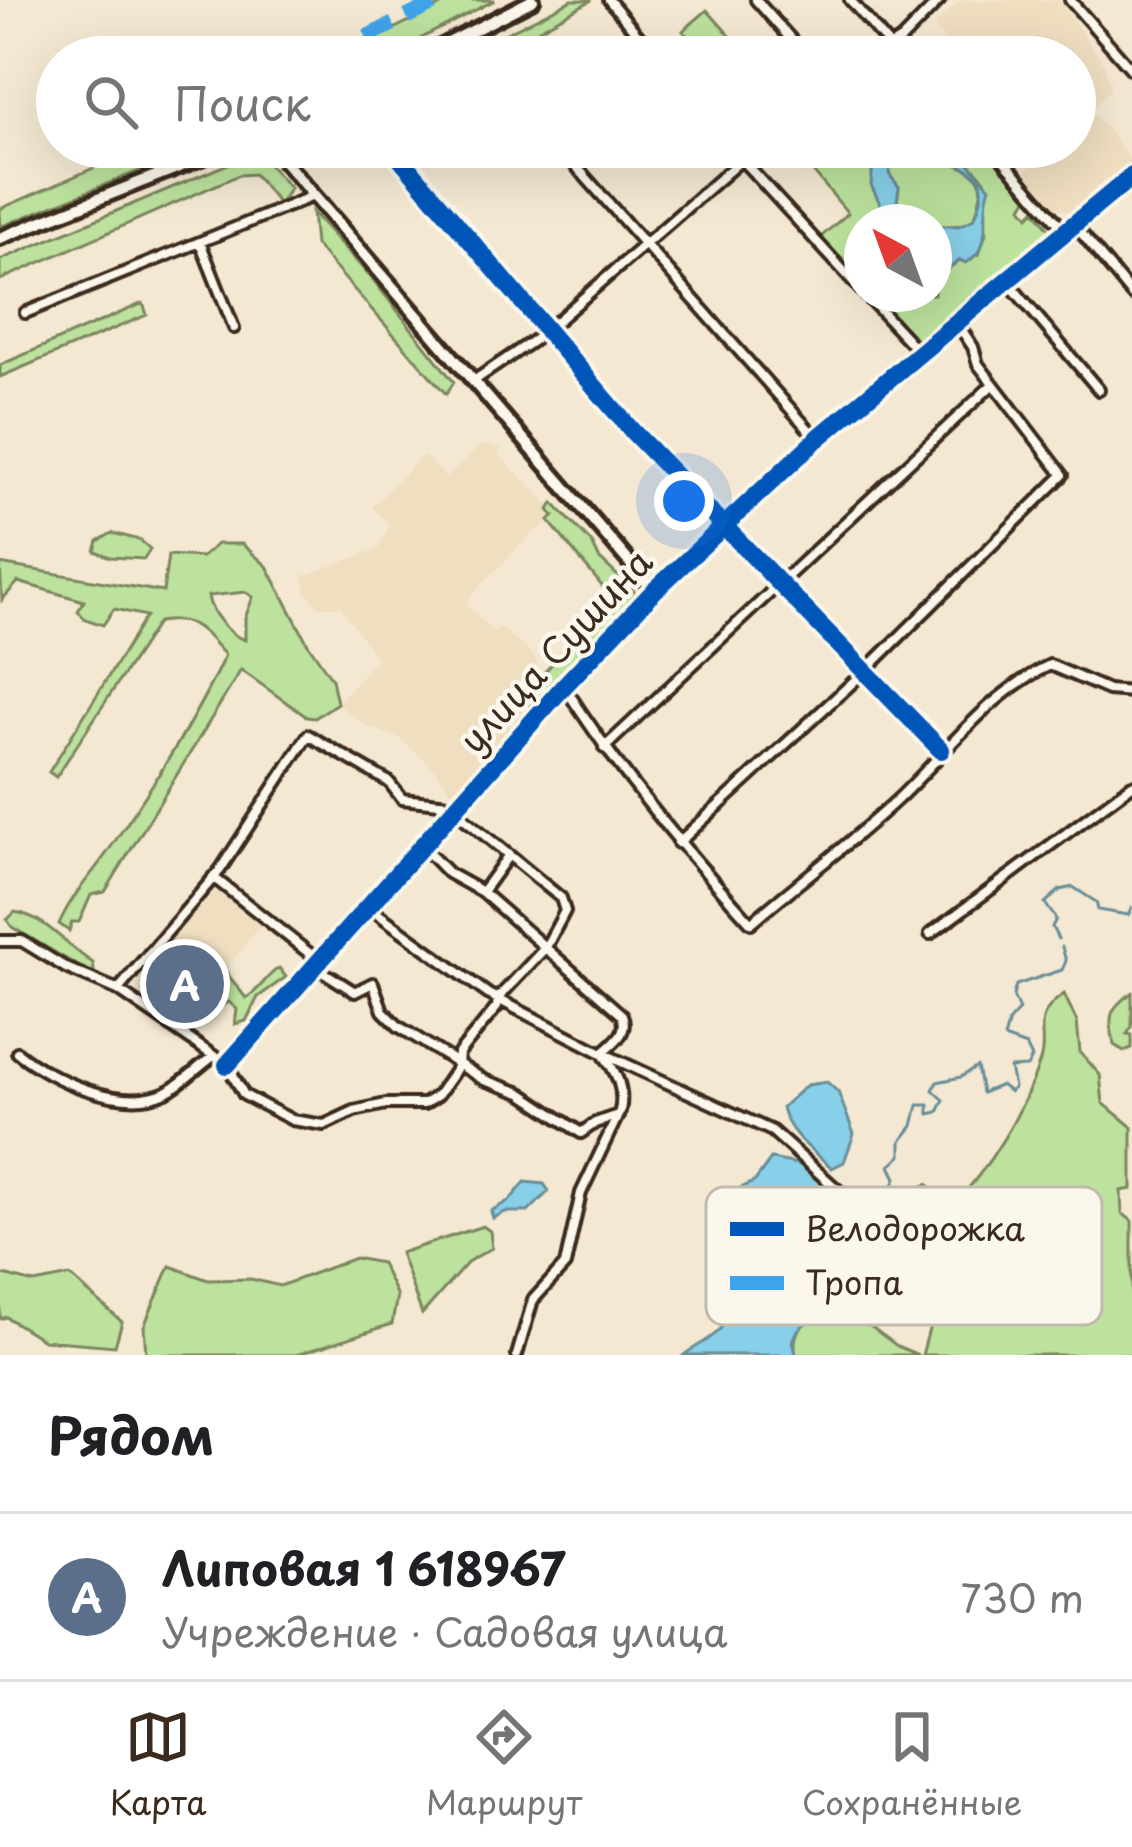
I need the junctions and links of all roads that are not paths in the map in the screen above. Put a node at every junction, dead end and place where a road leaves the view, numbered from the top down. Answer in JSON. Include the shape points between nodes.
{"nodes":[{"id":1,"x":533,"y":0,"type":"edge"},
{"id":2,"x":609,"y":0,"type":"edge"},
{"id":3,"x":756,"y":0,"type":"edge"},
{"id":4,"x":850,"y":0,"type":"edge"},
{"id":5,"x":937,"y":1,"type":"edge"},
{"id":6,"x":1076,"y":2,"type":"edge"},
{"id":7,"x":463,"y":36,"type":"edge"},
{"id":8,"x":639,"y":36,"type":"edge"},
{"id":9,"x":788,"y":36,"type":"edge"},
{"id":10,"x":882,"y":36,"type":"edge"},
{"id":11,"x":905,"y":36,"type":"edge"},
{"id":12,"x":1132,"y":70,"type":"edge"},
{"id":13,"x":176,"y":168,"type":"edge"},
{"id":14,"x":289,"y":168,"type":"edge"},
{"id":15,"x":409,"y":168,"type":"edge"},
{"id":16,"x":578,"y":168,"type":"edge"},
{"id":17,"x":730,"y":168,"type":"edge"},
{"id":18,"x":748,"y":168,"type":"edge"},
{"id":19,"x":1012,"y":168,"type":"edge"},
{"id":20,"x":1131,"y":178,"type":"edge"},
{"id":21,"x":313,"y":196,"type":"junction"},
{"id":22,"x":1070,"y":227,"type":"junction"},
{"id":23,"x":0,"y":238,"type":"edge"},
{"id":24,"x":200,"y":242,"type":"junction"},
{"id":25,"x":645,"y":243,"type":"junction"},
{"id":26,"x":844,"y":271,"type":"edge"},
{"id":27,"x":1006,"y":280,"type":"junction"},
{"id":28,"x":1132,"y":296,"type":"edge"},
{"id":29,"x":882,"y":312,"type":"edge"},
{"id":30,"x":25,"y":313,"type":"dead end"},
{"id":31,"x":956,"y":321,"type":"junction"},
{"id":32,"x":234,"y":328,"type":"dead end"},
{"id":33,"x":546,"y":331,"type":"junction"},
{"id":34,"x":918,"y":351,"type":"junction"},
{"id":35,"x":475,"y":380,"type":"junction"},
{"id":36,"x":993,"y":384,"type":"junction"},
{"id":37,"x":1099,"y":390,"type":"dead end"},
{"id":38,"x":817,"y":439,"type":"junction"},
{"id":39,"x":724,"y":525,"type":"junction"},
{"id":40,"x":780,"y":585,"type":"junction"},
{"id":41,"x":654,"y":592,"type":"junction"},
{"id":42,"x":863,"y":672,"type":"junction"},
{"id":43,"x":564,"y":686,"type":"junction"},
{"id":44,"x":1132,"y":692,"type":"edge"},
{"id":45,"x":604,"y":748,"type":"junction"},
{"id":46,"x":941,"y":750,"type":"junction"},
{"id":47,"x":1132,"y":785,"type":"edge"},
{"id":48,"x":456,"y":807,"type":"junction"},
{"id":49,"x":679,"y":843,"type":"junction"},
{"id":50,"x":423,"y":847,"type":"junction"},
{"id":51,"x":508,"y":856,"type":"junction"},
{"id":52,"x":213,"y":877,"type":"junction"},
{"id":53,"x":482,"y":892,"type":"junction"},
{"id":54,"x":370,"y":908,"type":"junction"},
{"id":55,"x":930,"y":934,"type":"dead end"},
{"id":56,"x":0,"y":940,"type":"edge"},
{"id":57,"x":546,"y":947,"type":"junction"},
{"id":58,"x":319,"y":961,"type":"junction"},
{"id":59,"x":118,"y":990,"type":"junction"},
{"id":60,"x":498,"y":998,"type":"junction"},
{"id":61,"x":17,"y":1052,"type":"dead end"},
{"id":62,"x":602,"y":1053,"type":"junction"},
{"id":63,"x":211,"y":1058,"type":"junction"},
{"id":64,"x":459,"y":1061,"type":"junction"},
{"id":65,"x":227,"y":1065,"type":"junction"},
{"id":66,"x":618,"y":1115,"type":"junction"},
{"id":67,"x":834,"y":1187,"type":"edge"},
{"id":68,"x":517,"y":1355,"type":"edge"}],
"edges":[{"from":1,"to":7,"type":"street"},
{"from":2,"to":8,"type":"street"},
{"from":3,"to":9,"type":"street"},
{"from":4,"to":10,"type":"street"},
{"from":5,"to":11,"type":"street"},
{"from":6,"to":12,"type":"street"},
{"from":13,"to":23,"type":"street"},
{"from":14,"to":21,"type":"street"},
{"from":15,"to":33,"type":"street"},
{"from":16,"to":25,"type":"street"},
{"from":17,"to":25,"type":"street"},
{"from":18,"to":26,"type":"street"},
{"from":19,"to":22,"type":"street"},
{"from":20,"to":22,"type":"street","name":"улица Сушина"},
{"from":21,"to":24,"type":"street"},
{"from":21,"to":35,"type":"street"},
{"from":22,"to":27,"type":"street","name":"улица Сушина"},
{"from":22,"to":28,"type":"street"},
{"from":24,"to":30,"type":"street"},
{"from":24,"to":32,"type":"street"},
{"from":25,"to":33,"type":"street"},
{"from":25,"to":38,"type":"street"},
{"from":27,"to":31,"type":"street","name":"улица Сушина"},
{"from":27,"to":37,"type":"street"},
{"from":29,"to":34,"type":"street"},
{"from":31,"to":34,"type":"street","name":"улица Сушина"},
{"from":31,"to":36,"type":"street"},
{"from":33,"to":35,"type":"street"},
{"from":33,"to":39,"type":"street"},
{"from":34,"to":38,"type":"street","name":"улица Сушина"},
{"from":35,"to":41,"type":"street"},
{"from":36,"to":40,"type":"street"},
{"from":36,"to":42,"type":"street","via":[[1063,475]]},
{"from":38,"to":39,"type":"street","name":"улица Сушина"},
{"from":39,"to":40,"type":"street"},
{"from":39,"to":41,"type":"street","name":"улица Сушина"},
{"from":40,"to":42,"type":"street"},
{"from":40,"to":45,"type":"street"},
{"from":41,"to":43,"type":"street","name":"улица Сушина"},
{"from":42,"to":46,"type":"street"},
{"from":42,"to":49,"type":"street"},
{"from":43,"to":45,"type":"street"},
{"from":43,"to":48,"type":"street","name":"улица Сушина"},
{"from":44,"to":46,"type":"street","via":[[1050,665]]},
{"from":45,"to":49,"type":"street"},
{"from":46,"to":49,"type":"street","via":[[901,796],[752,923]]},
{"from":47,"to":55,"type":"street"},
{"from":48,"to":50,"type":"street","name":"улица Сушина"},
{"from":48,"to":51,"type":"street"},
{"from":48,"to":52,"type":"street","via":[[402,800],[389,782],[308,735]]},
{"from":50,"to":53,"type":"street"},
{"from":50,"to":54,"type":"street","name":"улица Сушина"},
{"from":51,"to":53,"type":"street"},
{"from":51,"to":57,"type":"street","via":[[561,898],[562,921]]},
{"from":52,"to":58,"type":"street"},
{"from":52,"to":59,"type":"street"},
{"from":53,"to":57,"type":"street"},
{"from":54,"to":58,"type":"street","name":"улица Сушина"},
{"from":54,"to":60,"type":"street"},
{"from":56,"to":59,"type":"street","via":[[22,940]]},
{"from":57,"to":60,"type":"street"},
{"from":57,"to":62,"type":"street","via":[[622,1015],[622,1035]]},
{"from":58,"to":64,"type":"street","via":[[355,992],[373,983],[398,1026]]},
{"from":58,"to":65,"type":"street","name":"улица Сушина"},
{"from":59,"to":63,"type":"street"},
{"from":60,"to":62,"type":"street"},
{"from":60,"to":64,"type":"street"},
{"from":61,"to":63,"type":"street","via":[[81,1090],[122,1096],[167,1091]]},
{"from":62,"to":66,"type":"street","via":[[620,1083]]},
{"from":62,"to":67,"type":"street","via":[[772,1131]]},
{"from":63,"to":65,"type":"street"},
{"from":64,"to":65,"type":"street","via":[[424,1105],[386,1105],[324,1124],[292,1120],[244,1095]]},
{"from":64,"to":66,"type":"street","via":[[581,1133]]},
{"from":66,"to":68,"type":"street","via":[[581,1193],[566,1265],[533,1300]]}]}
